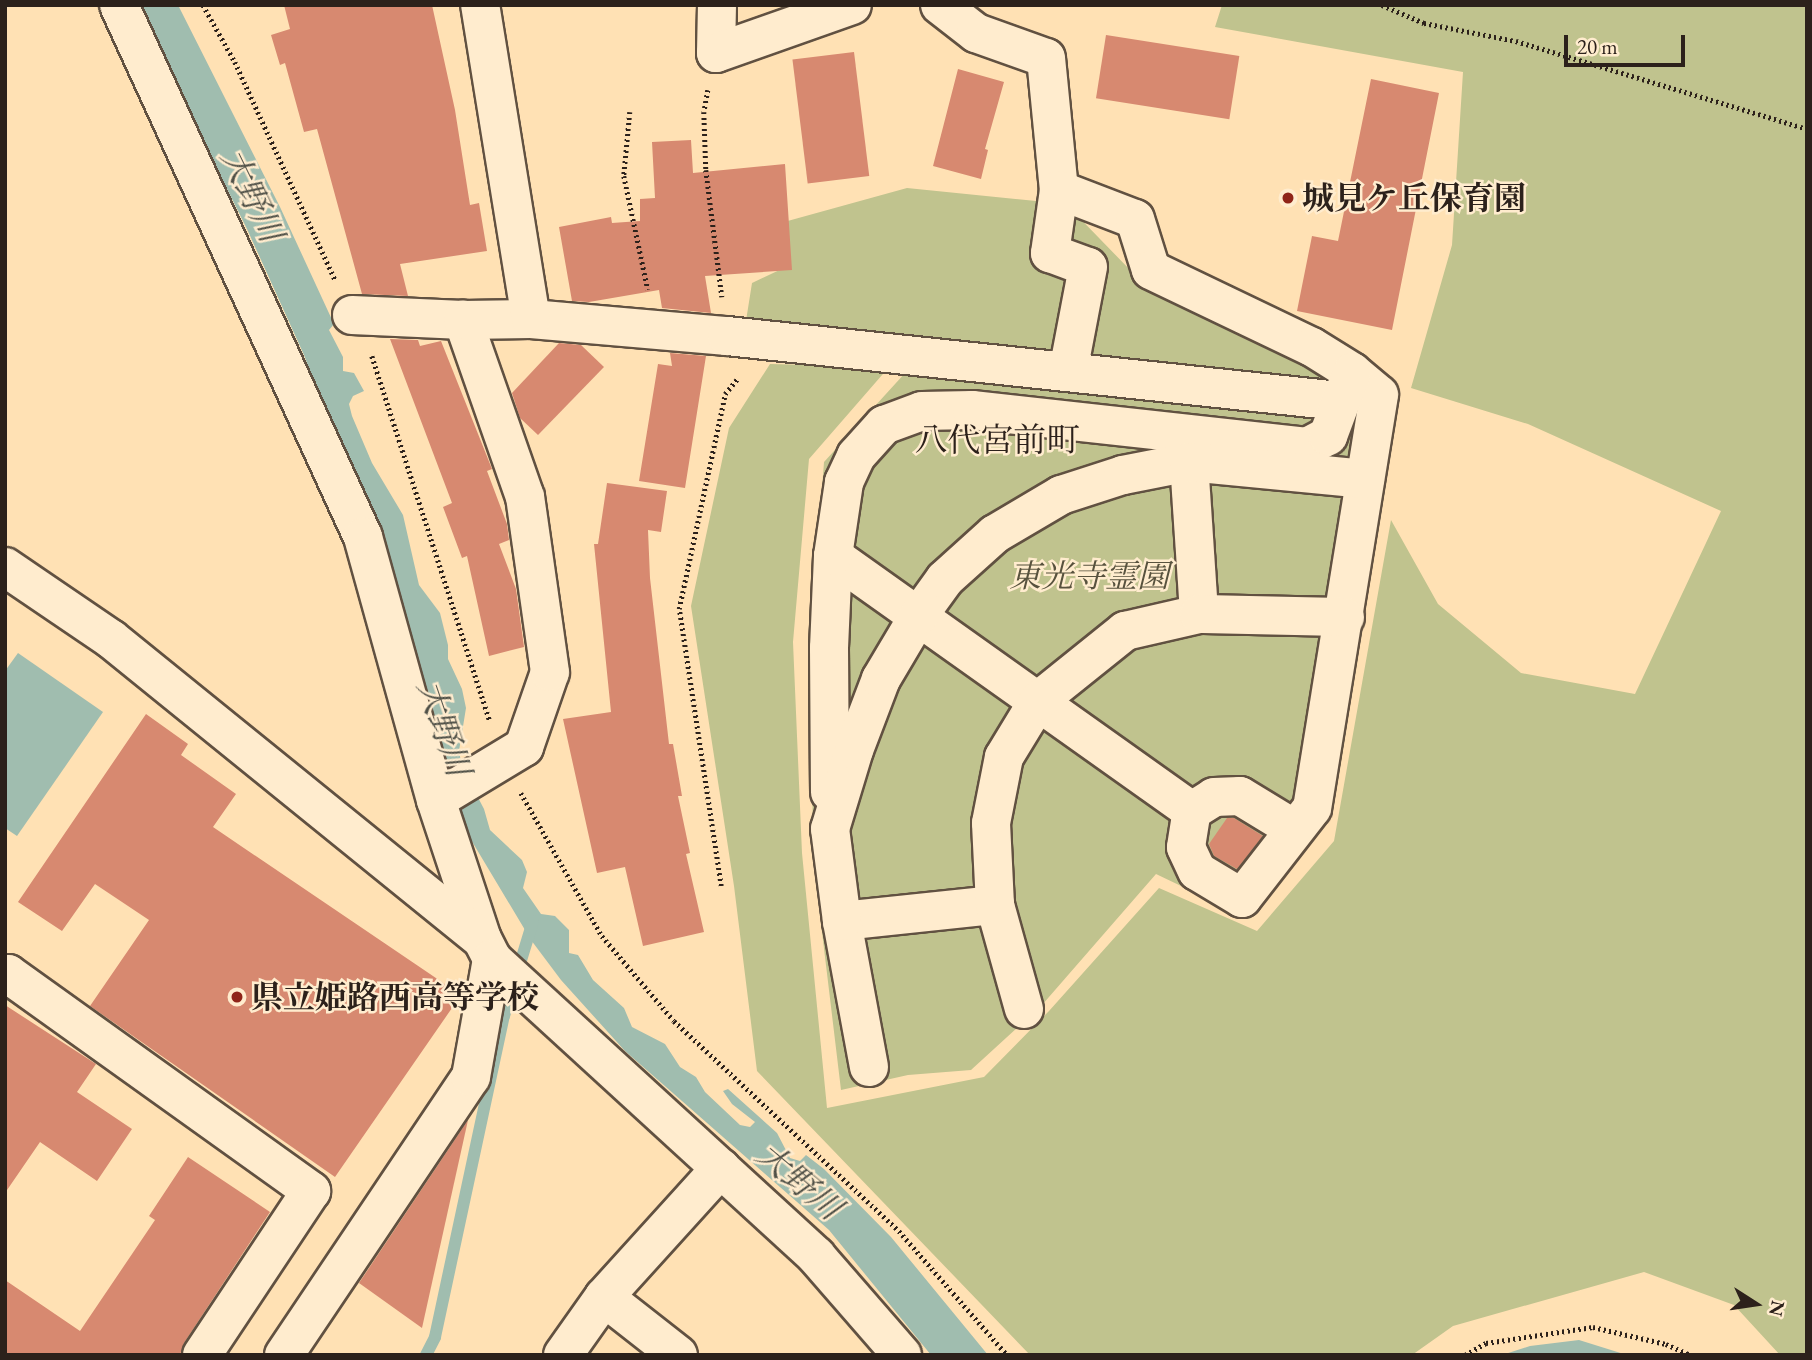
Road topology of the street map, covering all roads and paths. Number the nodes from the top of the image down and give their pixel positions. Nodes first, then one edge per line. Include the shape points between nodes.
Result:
1 (119, 5) edge
2 (203, 5) edge
3 (480, 5) edge
4 (717, 5) edge
5 (852, 5) edge
6 (940, 5) edge
7 (1382, 5) edge
8 (716, 53) junction
9 (630, 112) dead end
10 (1807, 129) edge
11 (1059, 190) junction
12 (352, 315) junction
13 (531, 318) junction
14 (463, 320) junction
15 (656, 329) junction
16 (727, 336) junction
17 (768, 341) junction
18 (1068, 372) junction
19 (1357, 389) junction
20 (1189, 462) junction
21 (1365, 480) junction
22 (833, 556) junction
23 (5, 567) edge
24 (1199, 614) junction
25 (919, 615) junction
26 (1345, 617) junction
27 (1038, 701) junction
28 (502, 760) junction
29 (436, 800) junction
30 (1192, 811) junction
31 (830, 829) junction
32 (1294, 829) junction
33 (721, 886) dead end
34 (995, 905) junction
35 (842, 921) junction
36 (487, 949) junction
37 (5, 978) edge
38 (1024, 1009) dead end
39 (869, 1067) dead end
40 (721, 1168) junction
41 (604, 1297) junction
42 (202, 1355) edge
43 (284, 1355) edge
44 (563, 1355) edge
45 (678, 1355) edge
46 (902, 1355) edge
47 (1007, 1355) edge
48 (1465, 1355) edge
49 (1691, 1355) edge

1 - 29 street via 363,537
2 - 12 path via 235,62
3 - 13 street
4 - 8 street
5 - 8 street
6 - 11 street via 976,33 1046,58
7 - 10 path via 1424,23 1516,41
8 - 16 path via 704,112
9 - 15 path via 624,176
11 - 18 street via 1049,253 1088,267
11 - 19 street via 1135,219 1151,270 1312,347
12 - 14 street
12 - 28 path via 377,367
13 - 14 street
13 - 15 street
14 - 28 street via 525,496 550,672 524,747
15 - 16 street
16 - 17 street
17 - 18 street
17 - 33 path via 725,394 679,609
18 - 19 street
19 - 21 street
19 - 22 street via 1328,436 1307,447 972,410 922,411 884,425 856,456 844,481
20 - 21 street
20 - 24 street
20 - 25 street via 1123,475 1061,495 995,534 945,579
21 - 26 street
22 - 25 street
22 - 31 street
23 - 36 street via 111,639
24 - 26 street
24 - 27 street via 1125,631
25 - 27 street
25 - 31 street via 881,679
26 - 32 street via 1312,808
27 - 30 street
27 - 34 street via 1004,757 991,823
28 - 29 street
28 - 47 path via 602,936 674,1021 899,1231
29 - 36 street
30 - 32 street via 1214,797 1240,796
30 - 32 street via 1186,847 1198,871 1242,898
31 - 35 street
34 - 35 street
34 - 38 street
35 - 39 street
36 - 40 street
36 - 43 street via 471,1077
37 - 42 street via 8,974 311,1191
40 - 41 street
40 - 46 street via 816,1255
41 - 44 street
41 - 45 street
48 - 49 path via 1486,1343 1593,1327 1666,1344

